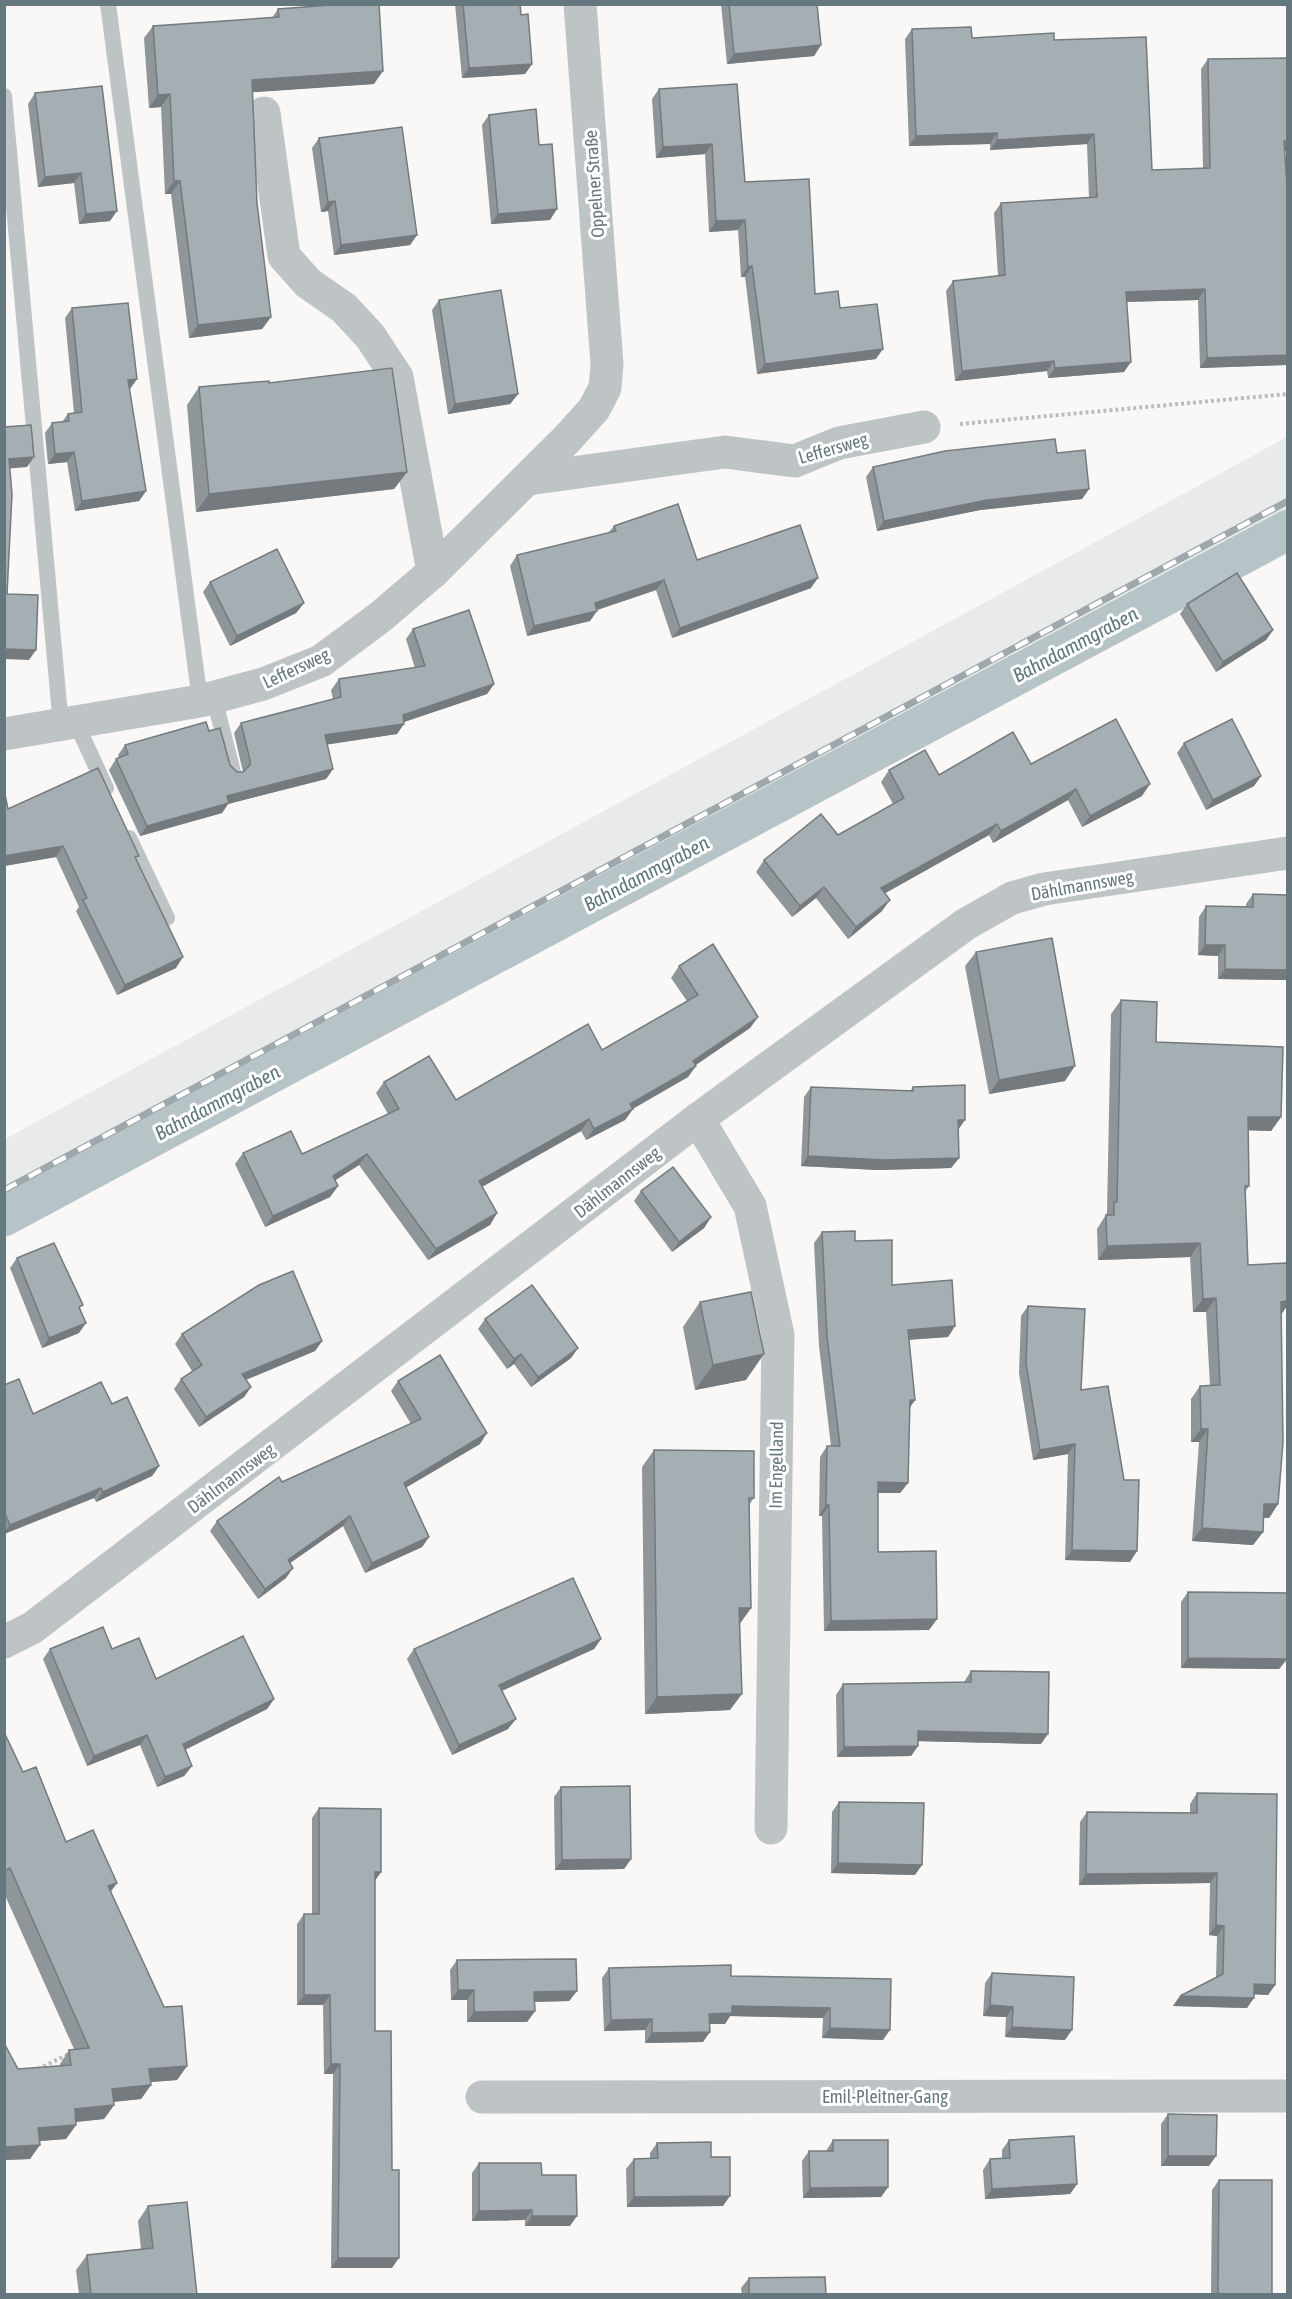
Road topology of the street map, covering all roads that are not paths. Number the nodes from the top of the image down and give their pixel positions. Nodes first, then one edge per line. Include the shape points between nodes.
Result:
1 (108, 4) edge
2 (580, 4) edge
3 (4, 96) edge
4 (264, 113) dead end
5 (607, 364) joint
6 (924, 427) road end
7 (528, 479) junction
8 (433, 572) junction
9 (207, 699) junction
10 (68, 725) junction
11 (4, 734) edge
12 (233, 772) edge
13 (111, 799) edge
14 (121, 821) edge
15 (1287, 853) edge
16 (167, 918) edge
17 (698, 1119) junction
18 (4, 1642) edge
19 (771, 1828) dead end
20 (1287, 2096) edge
21 (482, 2097) dead end

1 - 9 lane
2 - 5 street, Oppelner Straße
3 - 10 lane
4 - 8 street via 284,256 308,283 344,308 397,377
5 - 7 street, Leffersweg via 605,388 594,409
6 - 7 street, Leffersweg via 839,443 795,461 725,452
7 - 8 street, Leffersweg
8 - 9 street, Leffersweg via 321,661 263,684
9 - 10 street, Leffersweg
9 - 12 lane
10 - 11 street, Leffersweg
10 - 13 lane
14 - 16 lane
15 - 17 street, Dählmannsweg via 1044,889 1012,898 966,924
17 - 18 street, Dählmannsweg via 41,1622
17 - 19 street, Im Engelland via 750,1206 778,1335
20 - 21 street, Emil-Pleitner-Gang

